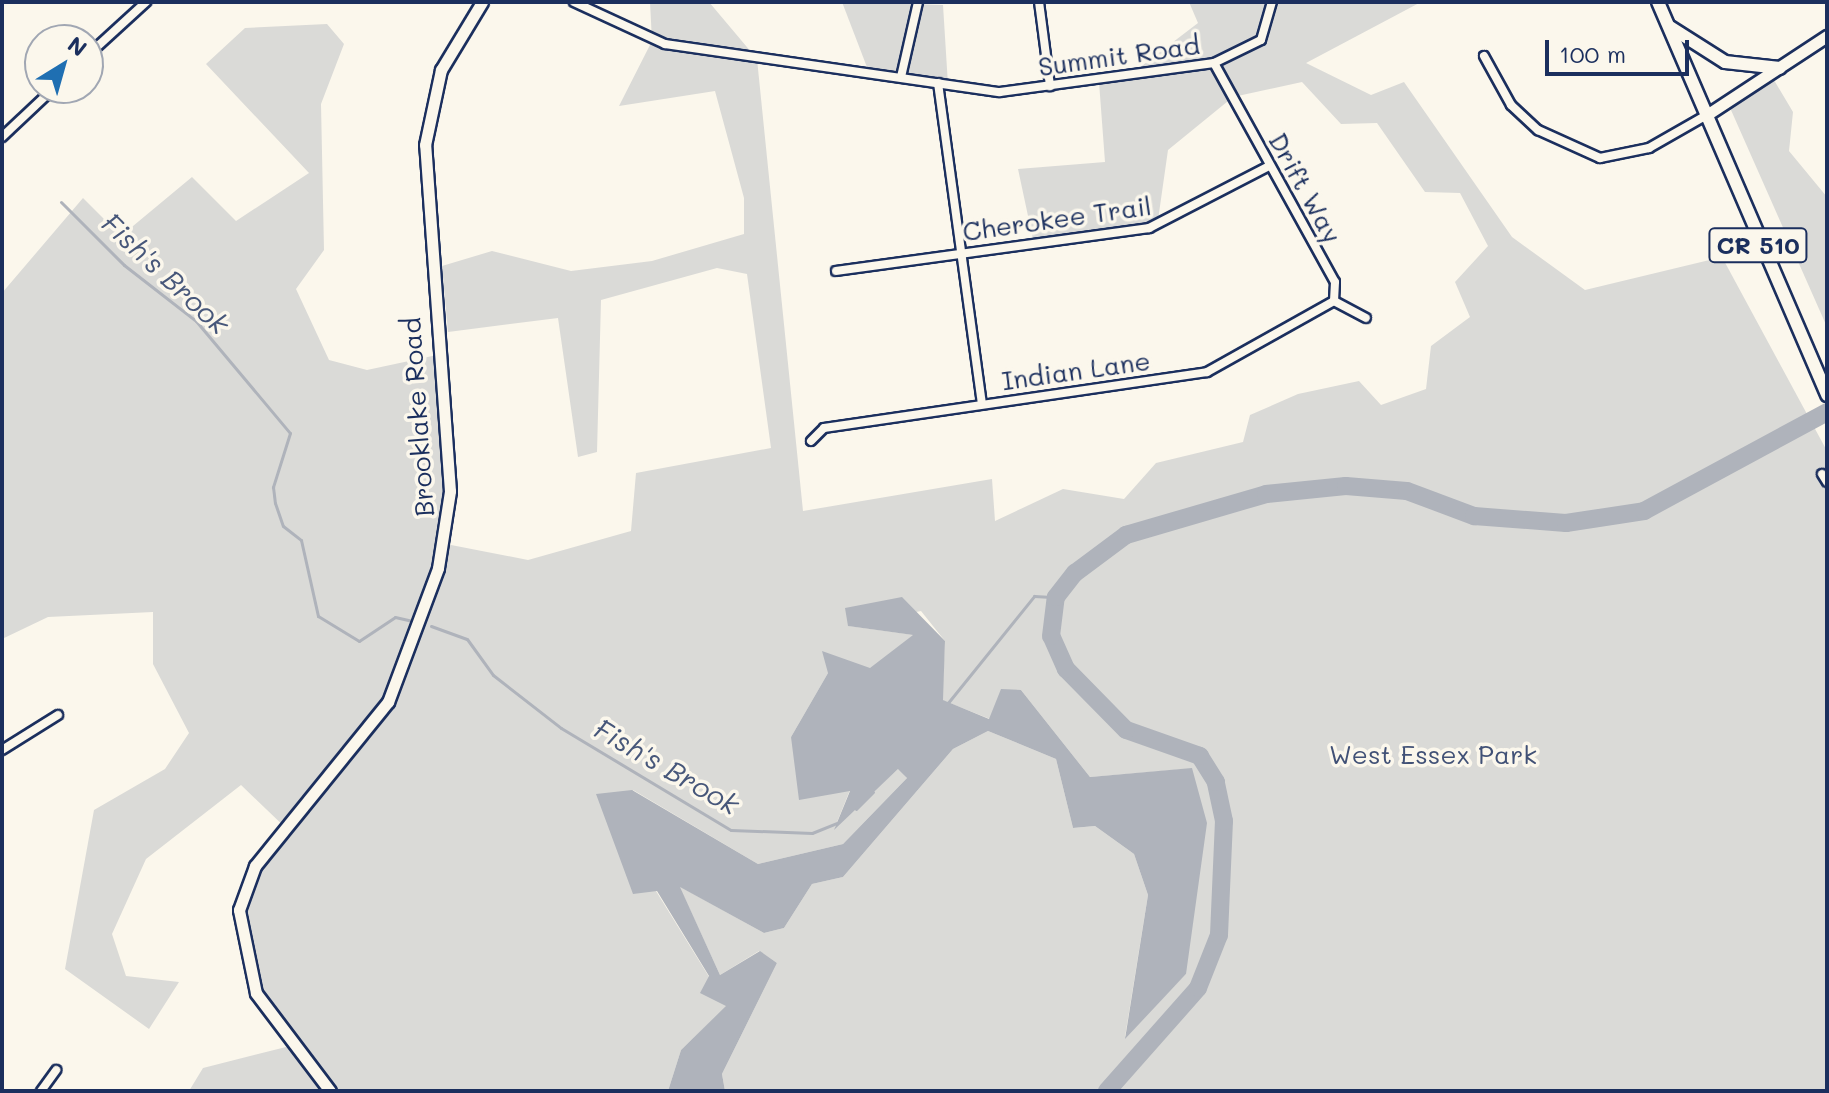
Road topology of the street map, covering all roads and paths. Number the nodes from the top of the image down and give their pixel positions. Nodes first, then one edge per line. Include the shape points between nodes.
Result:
1 (146, 2) edge
2 (482, 2) edge
3 (574, 2) edge
4 (918, 2) edge
5 (1039, 2) edge
6 (1272, 2) edge
7 (1658, 2) edge
8 (1668, 26) junction
9 (1827, 36) edge
10 (104, 40) edge
11 (1484, 56) dead end
12 (1214, 63) junction
13 (1780, 68) junction
14 (901, 77) junction
15 (938, 83) junction
16 (1050, 86) junction
17 (37, 104) edge
18 (1705, 116) junction
19 (2, 137) edge
20 (1269, 166) junction
21 (961, 253) junction
22 (836, 271) dead end
23 (1334, 301) junction
24 (1366, 318) dead end
25 (1827, 395) edge
26 (982, 404) junction
27 (811, 441) dead end
28 (58, 715) dead end
29 (3, 748) edge
30 (56, 1070) dead end
31 (44, 1090) edge
32 (330, 1091) edge

1 - 10 street
2 - 32 street, Brooklake Road via 441,70 425,145 450,491 441,557 388,702 255,866 239,910 256,993
3 - 14 street via 665,44
4 - 14 street
5 - 16 street
6 - 12 street, Summit Road via 1261,40
7 - 8 main road, CR 510
8 - 13 main road via 1717,59
8 - 18 main road, CR 510
9 - 13 street
11 - 18 street via 1511,105 1538,130 1600,158 1649,148
12 - 16 street, Summit Road
12 - 20 street, Drift Way
13 - 18 street
14 - 15 street, Summit Road
15 - 16 street, Summit Road via 1000,92
15 - 21 street
17 - 19 street
18 - 25 main road, CR 510
20 - 21 street, Cherokee Trail via 1162,225
20 - 23 street, Drift Way via 1335,282
21 - 22 street, Cherokee Trail
21 - 26 street
23 - 24 street
23 - 26 street, Indian Lane via 1207,372
26 - 27 street, Indian Lane via 824,428
28 - 29 street
30 - 31 street

